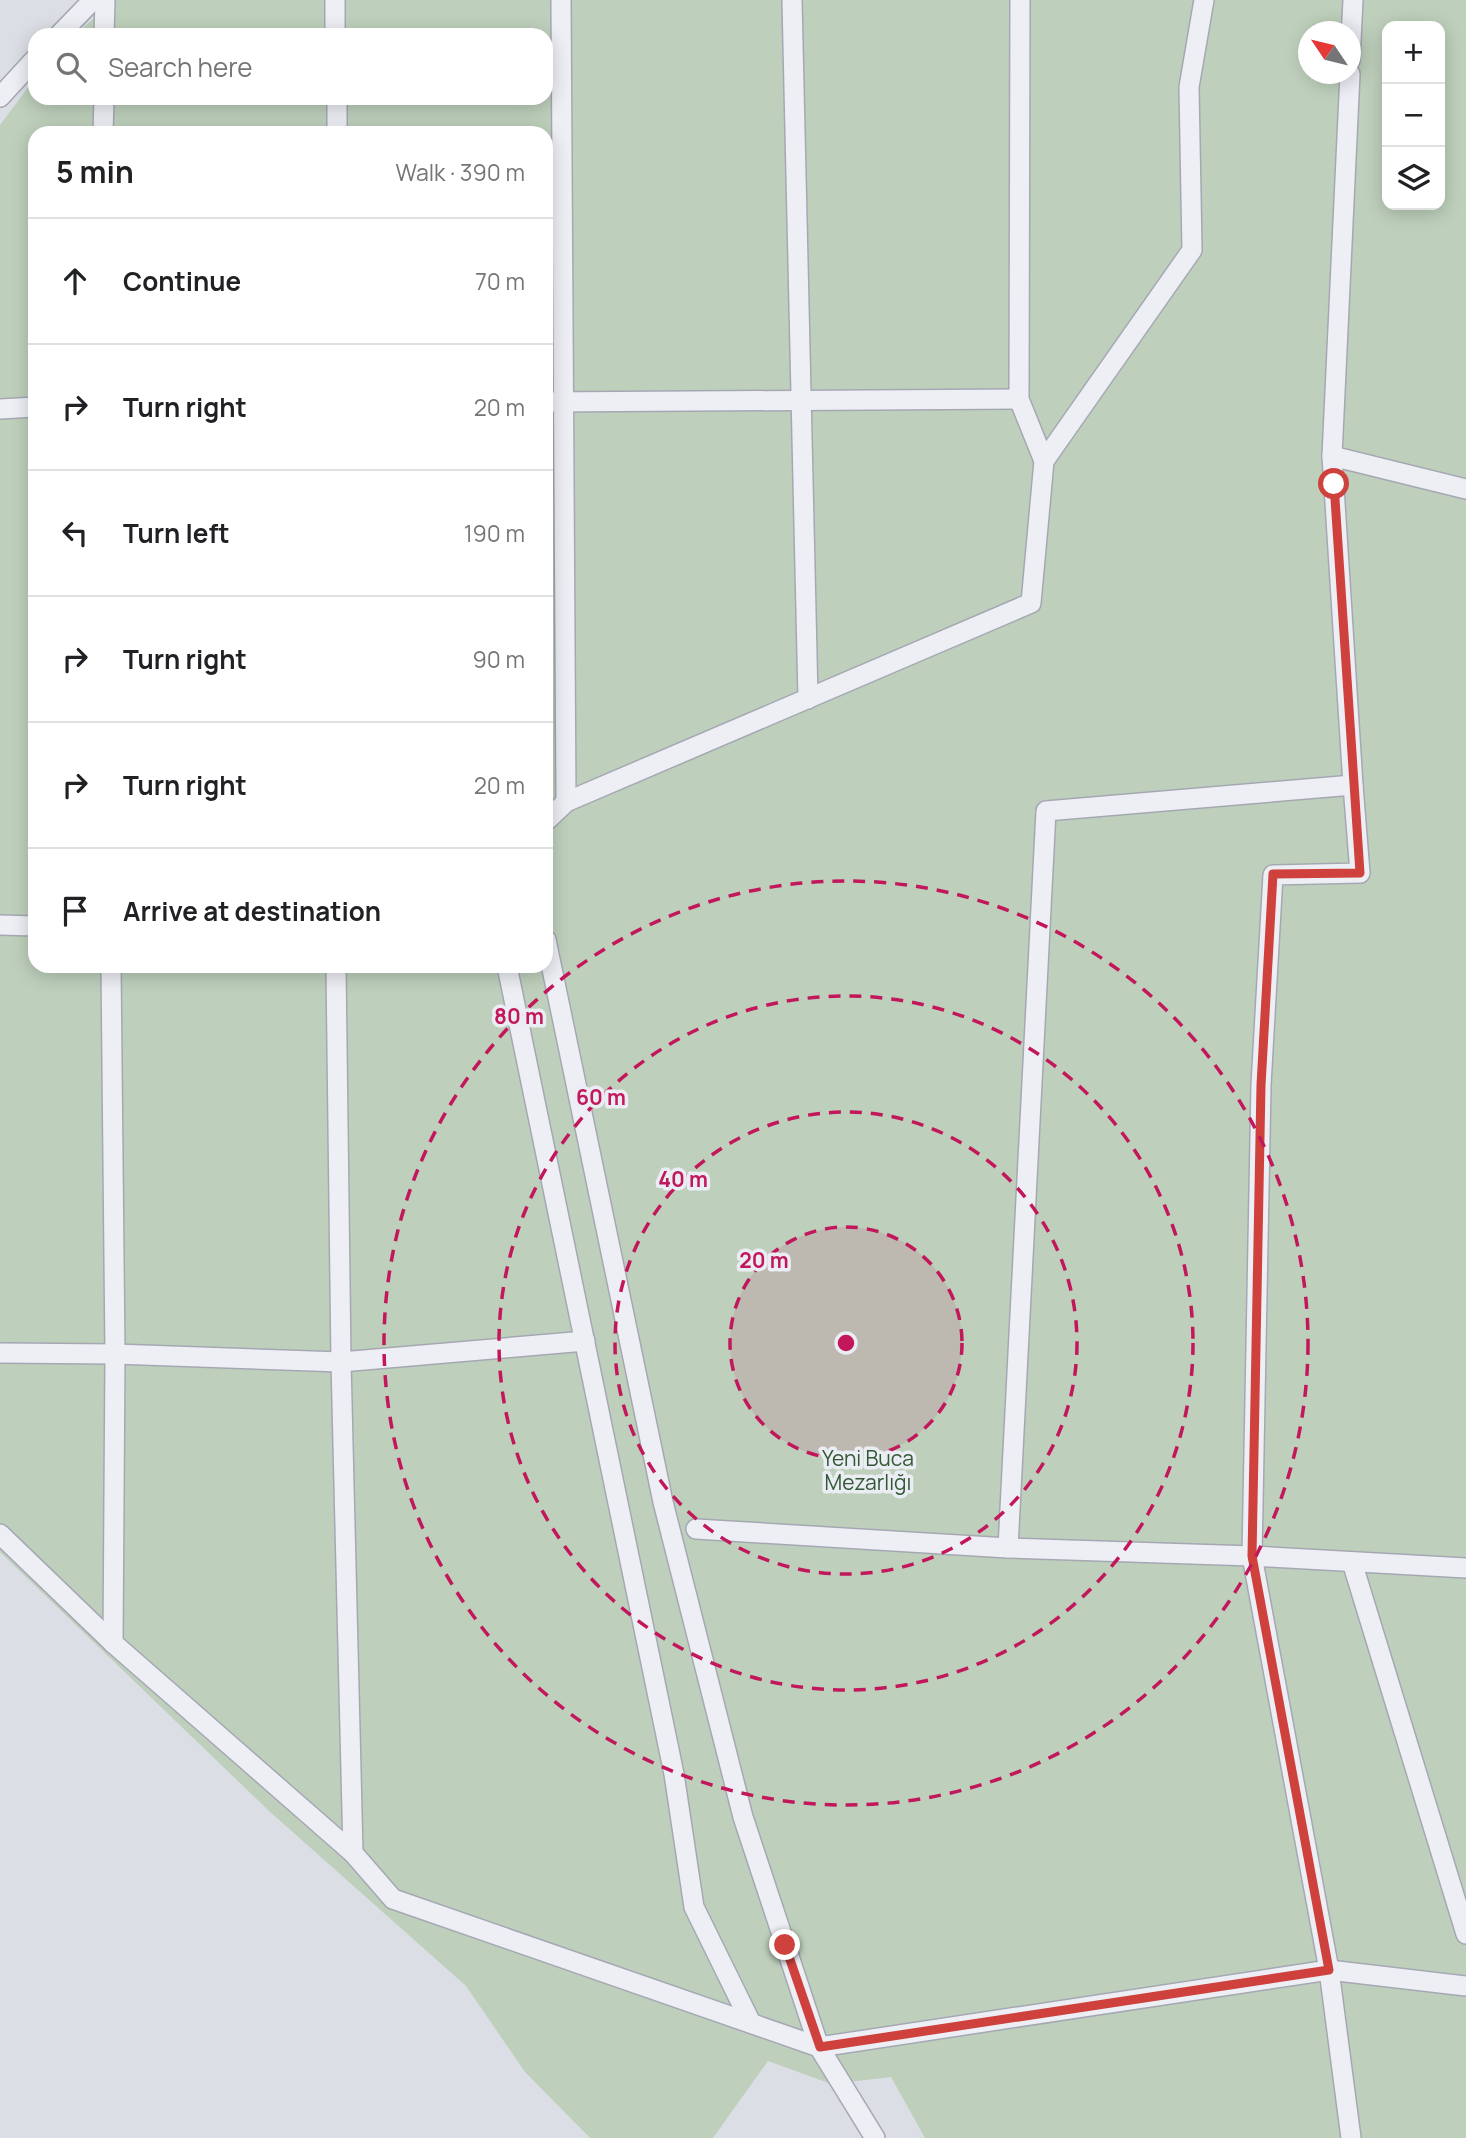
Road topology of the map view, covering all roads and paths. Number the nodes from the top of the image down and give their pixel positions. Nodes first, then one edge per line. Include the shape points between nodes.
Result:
1 (93, 0) edge
2 (105, 0) edge
3 (335, 0) edge
4 (561, 0) edge
5 (792, 0) edge
6 (1020, 0) edge
7 (1204, 0) edge
8 (1353, 0) edge
9 (1352, 21) edge
10 (66, 28) edge
11 (104, 28) edge
12 (335, 28) edge
13 (28, 67) edge
14 (1350, 84) edge
15 (0, 97) edge
16 (104, 105) edge
17 (337, 105) edge
18 (103, 126) edge
19 (337, 126) edge
20 (1019, 399) junction
21 (801, 400) junction
22 (555, 402) edge
23 (28, 407) edge
24 (0, 409) edge
25 (1332, 456) junction
26 (1044, 461) junction
27 (1466, 489) edge
28 (808, 699) junction
29 (1353, 785) junction
30 (566, 802) junction
31 (553, 814) edge
32 (0, 925) edge
33 (28, 926) edge
34 (111, 973) edge
35 (336, 973) edge
36 (508, 973) edge
37 (553, 973) edge
38 (585, 1340) junction
39 (0, 1353) edge
40 (115, 1354) junction
41 (341, 1362) junction
42 (696, 1529) dead end
43 (0, 1534) edge
44 (1008, 1548) junction
45 (1252, 1556) junction
46 (1352, 1562) junction
47 (1466, 1568) edge
48 (113, 1643) junction
49 (353, 1853) junction
50 (1466, 1934) edge
51 (1329, 1970) junction
52 (1466, 1986) edge
53 (751, 2023) junction
54 (820, 2047) junction
55 (875, 2138) edge
56 (1351, 2138) edge

1 - 10 lane
2 - 11 lane
3 - 12 lane
4 - 22 lane
5 - 21 lane
6 - 20 lane
7 - 26 lane via 1189,87 1192,250
8 - 9 lane
13 - 15 lane
14 - 25 lane
16 - 18 lane
17 - 19 lane
20 - 21 lane
20 - 26 lane
21 - 22 lane
21 - 28 lane
22 - 30 lane
23 - 24 lane
25 - 27 lane
25 - 29 lane
26 - 28 lane via 1031,603
28 - 30 lane
29 - 44 lane via 1046,811
29 - 45 lane via 1360,873 1273,874 1261,1085
30 - 31 lane
32 - 33 lane
34 - 40 lane
35 - 41 lane
36 - 38 lane
37 - 54 lane via 663,1502 743,1817
38 - 41 lane
38 - 53 lane via 674,1774 694,1907
39 - 40 lane
40 - 41 lane
40 - 48 lane
41 - 49 lane
42 - 44 lane
43 - 48 lane
44 - 45 lane
45 - 46 lane
45 - 51 lane
46 - 47 lane
46 - 50 lane
48 - 49 lane
49 - 53 lane via 393,1899
51 - 52 lane
51 - 54 lane
51 - 56 lane
53 - 54 lane
54 - 55 lane

